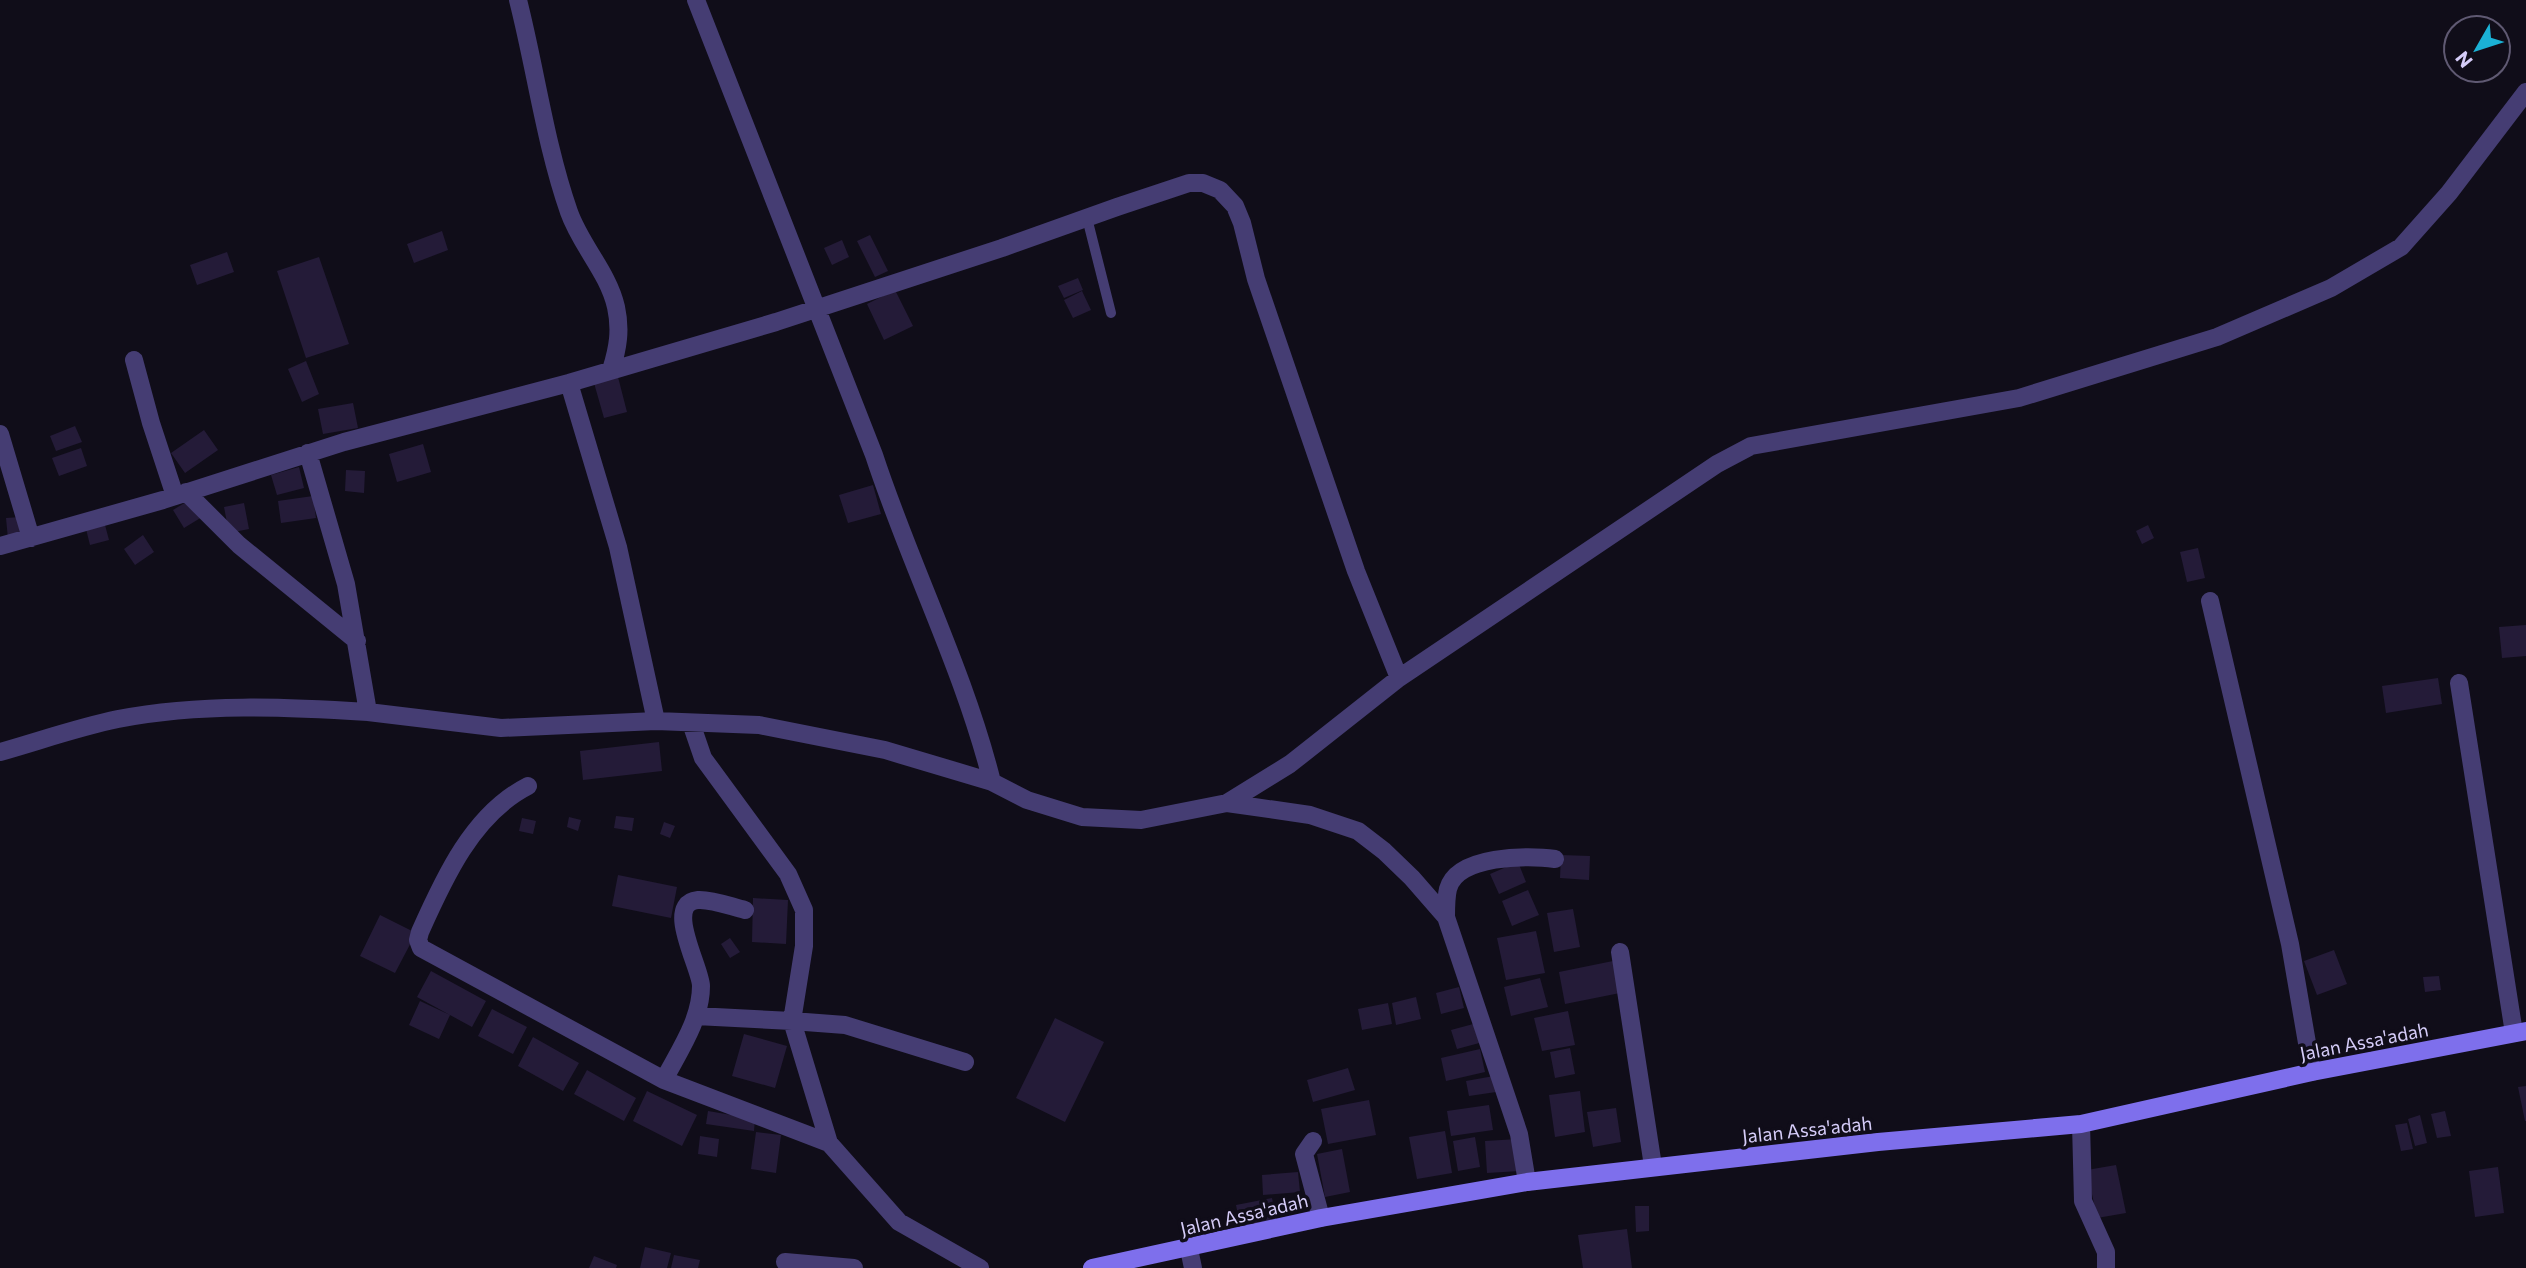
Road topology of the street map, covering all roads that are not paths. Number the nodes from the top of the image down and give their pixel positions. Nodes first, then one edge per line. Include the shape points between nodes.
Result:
1 (518, 0) edge
2 (696, 0) edge
3 (2526, 92) edge
4 (1087, 218) junction
5 (815, 308) junction
6 (1111, 313) dead end
7 (134, 360) dead end
8 (611, 370) junction
9 (569, 383) junction
10 (0, 434) edge
11 (308, 453) junction
12 (180, 494) junction
13 (31, 538) junction
14 (0, 546) edge
15 (2210, 601) dead end
16 (357, 641) junction
17 (1399, 678) junction
18 (2459, 683) dead end
19 (368, 712) junction
20 (656, 721) junction
21 (691, 723) junction
22 (0, 752) edge
23 (992, 782) junction
24 (528, 786) dead end
25 (1227, 803) junction
26 (1555, 859) dead end
27 (746, 911) dead end
28 (1446, 917) junction
29 (1620, 951) dead end
30 (696, 1016) junction
31 (792, 1021) junction
32 (2520, 1032) edge
33 (965, 1062) dead end
34 (2312, 1073) junction
35 (664, 1080) junction
36 (2081, 1124) junction
37 (1312, 1141) dead end
38 (829, 1143) junction
39 (1653, 1166) junction
40 (1527, 1182) junction
41 (1321, 1218) junction
42 (1189, 1249) junction
43 (785, 1262) dead end
44 (855, 1268) edge
45 (980, 1268) edge
46 (1092, 1268) edge
47 (1193, 1268) edge
48 (2106, 1268) edge

1 - 8 street via 548,144 570,215 610,286 616,308 620,337
2 - 5 street
3 - 17 street via 2401,247 2331,288 2217,337 2019,398 1751,446 1717,464
4 - 5 street
4 - 6 lane
4 - 17 street via 1189,183 1220,190 1235,206 1356,571
5 - 8 street
5 - 23 street via 976,726
7 - 12 street via 151,423
8 - 9 street
9 - 11 street
9 - 20 street via 618,547
10 - 13 street
11 - 12 street
11 - 16 street
12 - 13 street
12 - 16 street
13 - 14 street
15 - 34 street via 2290,944
16 - 19 street
17 - 25 street via 1290,764
18 - 32 street
19 - 20 street via 501,728
19 - 22 street via 225,707 165,712 117,719
20 - 21 street
21 - 23 street via 759,725 885,750
21 - 31 street via 703,758 788,874 804,910 804,946
23 - 25 street via 1027,800 1082,817 1141,820
24 - 35 street via 500,804 463,849 420,932 421,948
25 - 28 street via 1310,816 1358,831 1412,877
26 - 28 street via 1525,855 1462,871 1448,887
27 - 30 street via 700,900 685,908 683,924 701,983
28 - 40 street via 1519,1134
29 - 39 street
30 - 31 street
30 - 35 street
31 - 33 street via 845,1025
31 - 38 street
32 - 34 street, Jalan Assa'adah
34 - 36 street, Jalan Assa'adah
35 - 38 street
36 - 39 street, Jalan Assa'adah
36 - 48 street via 2082,1201 2106,1252
37 - 41 street via 1304,1154
38 - 45 street via 899,1222
39 - 40 street, Jalan Assa'adah
40 - 41 street, Jalan Assa'adah
41 - 42 street, Jalan Assa'adah
42 - 46 street, Jalan Assa'adah
42 - 47 street
43 - 44 street

